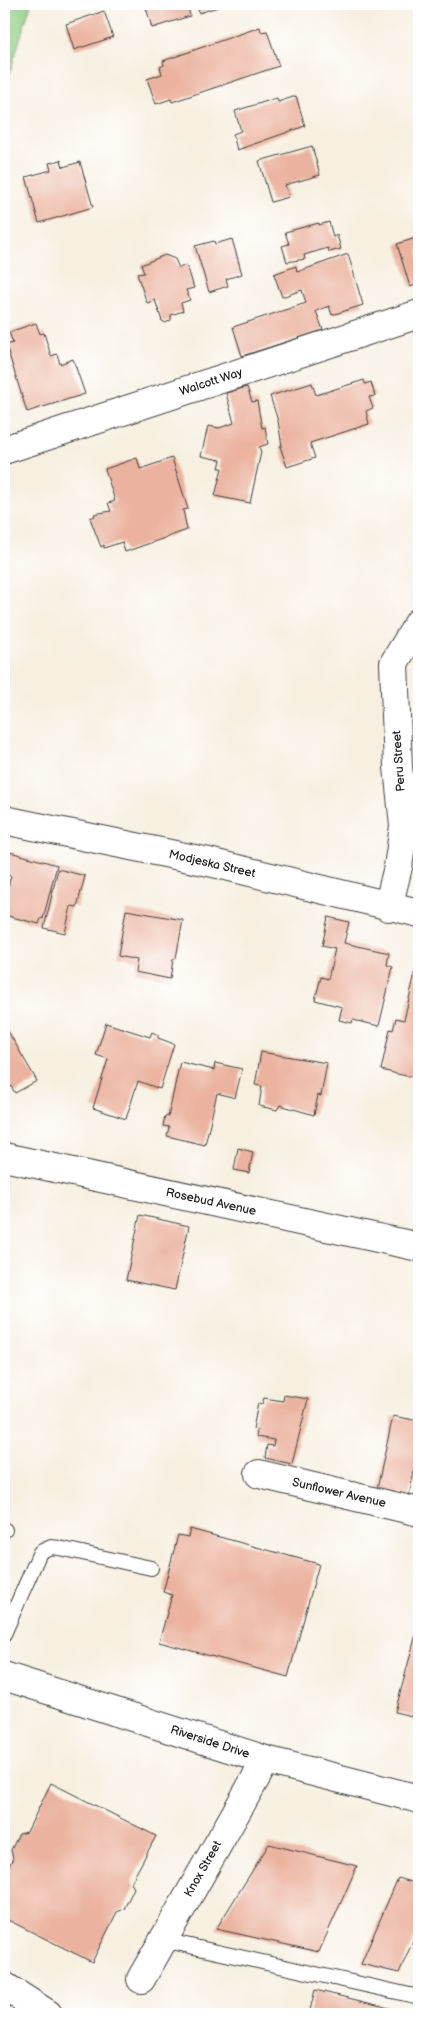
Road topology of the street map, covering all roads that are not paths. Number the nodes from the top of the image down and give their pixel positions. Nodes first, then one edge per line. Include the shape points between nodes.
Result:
1 (419, 314) edge
2 (4, 450) edge
3 (419, 622) edge
4 (4, 820) edge
5 (388, 907) junction
6 (419, 913) edge
7 (4, 1157) edge
8 (416, 1242) edge
9 (259, 1474) dead end
10 (419, 1512) edge
11 (151, 1568) dead end
12 (4, 1634) edge
13 (4, 1676) edge
14 (266, 1760) junction
15 (419, 1799) edge
16 (163, 1940) junction
17 (141, 1979) dead end
18 (4, 1986) edge
19 (419, 1997) edge
20 (48, 2014) edge

1 - 2 main road, Walcott Way
3 - 5 main road, Peru Street via 394,663 404,826
4 - 5 main road, Modjeska Street via 209,862
5 - 6 main road, Modjeska Street
7 - 8 main road, Rosebud Avenue
9 - 10 main road, Sunflower Avenue
11 - 12 lane via 59,1548 45,1548 40,1552
13 - 14 main road, Riverside Drive
14 - 15 main road, Riverside Drive
14 - 16 main road, Knox Street
16 - 17 main road, Knox Street
16 - 19 lane
18 - 20 main road

